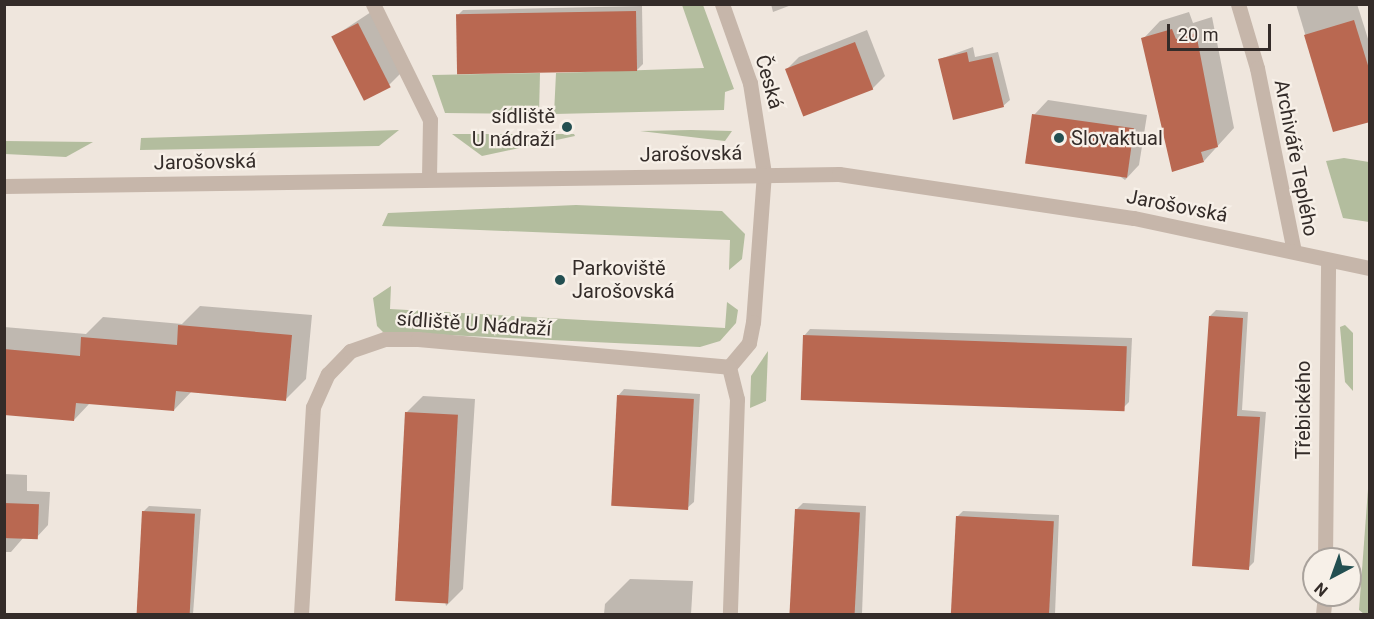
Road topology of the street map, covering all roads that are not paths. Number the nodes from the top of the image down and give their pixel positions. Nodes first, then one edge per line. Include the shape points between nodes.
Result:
1 (373, 4) edge
2 (722, 4) edge
3 (1238, 4) edge
4 (765, 173) junction
5 (429, 179) junction
6 (4, 186) edge
7 (1294, 251) junction
8 (1328, 261) junction
9 (1370, 268) edge
10 (729, 367) junction
11 (1325, 547) edge
12 (301, 615) edge
13 (730, 615) edge

1 - 5 street via 430,120
2 - 4 street, Česká via 750,83
3 - 7 street, Archiváře Teplého via 1257,68
4 - 5 street, Jarošovská
4 - 7 street, Jarošovská via 839,174 997,194
4 - 10 street via 753,322 749,343
5 - 6 street, Jarošovská
7 - 8 street, Jarošovská
8 - 9 street, Jarošovská
8 - 11 street, Třebického
10 - 12 street, sídliště U Nádraží via 418,339 385,339 350,351 328,374 313,407
10 - 13 street via 737,399

